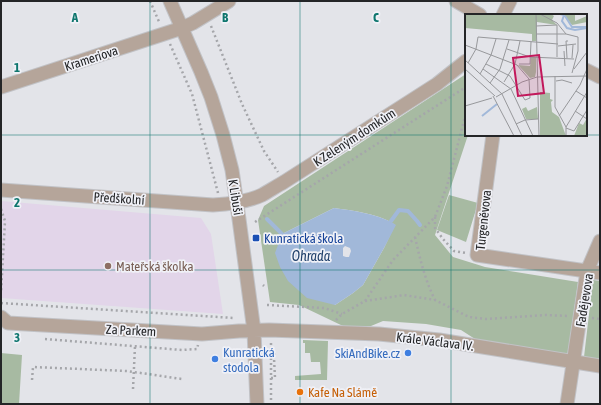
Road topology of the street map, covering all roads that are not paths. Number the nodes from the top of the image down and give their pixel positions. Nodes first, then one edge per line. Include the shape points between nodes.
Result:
1 (170, 1) edge
2 (229, 1) edge
3 (456, 1) edge
4 (510, 1) edge
5 (478, 14) edge
6 (504, 14) edge
7 (182, 28) junction
8 (465, 62) edge
9 (587, 70) edge
10 (600, 77) edge
11 (1, 87) edge
12 (493, 136) edge
13 (1, 190) edge
14 (237, 203) junction
15 (600, 241) edge
16 (594, 272) edge
17 (3, 323) edge
18 (254, 331) junction
19 (574, 362) junction
20 (600, 366) edge
21 (257, 404) edge
22 (567, 404) edge

1 - 7 street, K Libuši
2 - 7 street, Krameriova
3 - 5 street
4 - 6 street
7 - 11 street, Krameriova
7 - 14 street, K Libuši via 206,85 223,135
8 - 14 street, K Zeleným domkům via 437,84 284,182 263,194
9 - 10 street
12 - 16 street, Turgeněvova via 477,255
13 - 14 street, Předškolní via 213,205
14 - 18 street, K Libuši
15 - 16 street, Fadějevova
16 - 19 street, Fadějevova via 581,317
17 - 18 street, Za Parkem via 202,334
18 - 19 street, Krále Václava IV. via 270,334 379,334 439,340
18 - 21 street, K Libuši
19 - 20 street, Krále Václava IV.
19 - 22 street, Fadějevova

